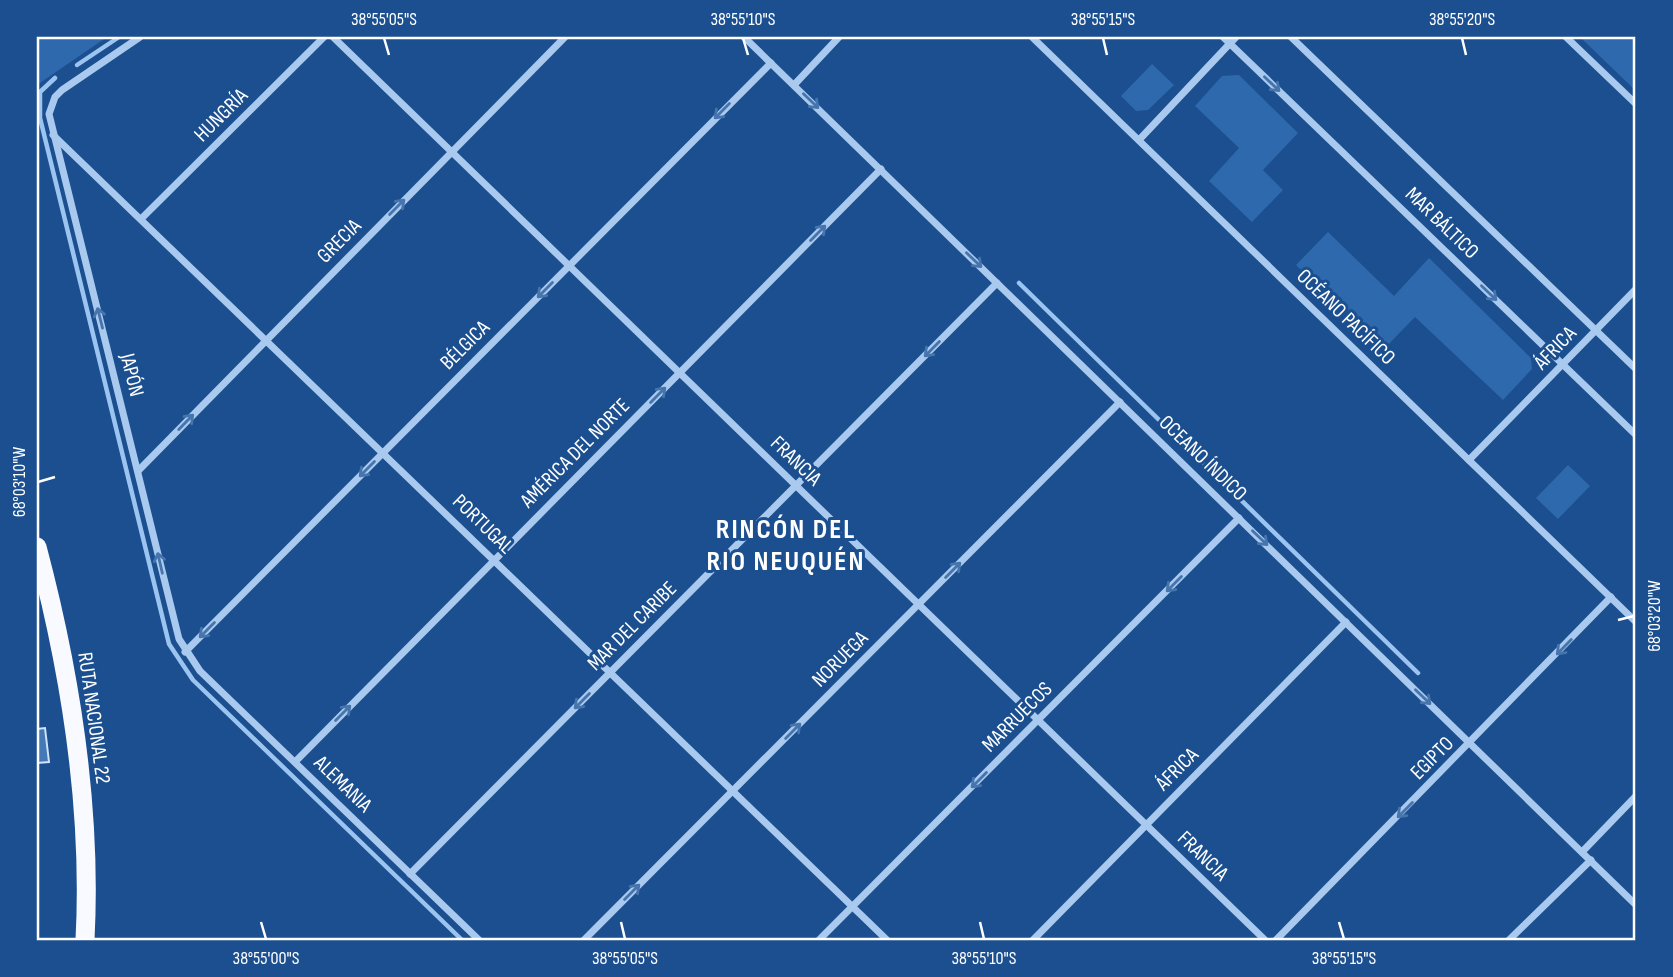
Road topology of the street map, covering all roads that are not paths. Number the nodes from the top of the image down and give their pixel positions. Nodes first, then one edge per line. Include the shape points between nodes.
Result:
1 (140, 37) edge
2 (324, 37) edge
3 (333, 37) edge
4 (565, 37) edge
5 (744, 37) edge
6 (839, 37) edge
7 (1032, 37) edge
8 (1223, 37) edge
9 (1236, 37) edge
10 (1292, 37) edge
11 (1566, 37) edge
12 (1230, 43) junction
13 (771, 63) junction
14 (794, 85) junction
15 (1636, 104) edge
16 (53, 135) junction
17 (1139, 140) junction
18 (451, 152) junction
19 (881, 169) junction
20 (142, 218) junction
21 (569, 266) junction
22 (998, 283) junction
23 (1636, 289) edge
24 (1597, 330) junction
25 (267, 339) junction
26 (1563, 365) junction
27 (1636, 369) edge
28 (679, 373) junction
29 (1120, 402) junction
30 (1636, 435) edge
31 (384, 452) junction
32 (1469, 460) junction
33 (138, 471) junction
34 (796, 486) junction
35 (1239, 518) junction
36 (37, 547) edge
37 (495, 560) junction
38 (1611, 597) junction
39 (918, 605) junction
40 (1346, 622) junction
41 (1636, 622) edge
42 (185, 652) junction
43 (611, 672) junction
44 (1038, 720) junction
45 (1471, 744) junction
46 (295, 762) junction
47 (733, 791) junction
48 (1636, 796) edge
49 (1146, 825) junction
50 (1582, 852) junction
51 (1591, 860) junction
52 (410, 874) junction
53 (1636, 905) edge
54 (852, 907) junction
55 (85, 940) edge
56 (479, 940) edge
57 (584, 940) edge
58 (819, 940) edge
59 (887, 940) edge
60 (1033, 940) edge
61 (1265, 940) edge
62 (1276, 940) edge
63 (1509, 940) edge

1 - 16 street, JAPÓN via 62,90 51,105
2 - 20 street, HUNGRÍA
3 - 18 street, FRANCIA
4 - 18 street, GRECIA
5 - 13 street, OCEANO ÍNDICO
6 - 14 street
7 - 17 street, OCÉANO PACÍFICO
8 - 12 street, MAR BÁLTICO
9 - 12 street
10 - 24 street, MAR BÁLTICO
11 - 15 street
12 - 17 street
12 -> 26 street, MAR BÁLTICO
13 - 14 street, OCEANO ÍNDICO
13 -> 21 street, BÉLGICA
14 -> 19 street, OCEANO ÍNDICO
16 - 20 street, PORTUGAL
33 -> 16 street, JAPÓN
17 - 32 street, OCÉANO PACÍFICO
18 - 21 street, FRANCIA
25 -> 18 street, GRECIA
19 -> 22 street, OCEANO ÍNDICO
28 -> 19 street, AMÉRICA DEL NORTE
20 - 25 street, PORTUGAL
21 - 28 street, FRANCIA
21 -> 31 street, BÉLGICA
22 - 29 street, OCEANO ÍNDICO
22 -> 34 street, MAR DEL CARIBE
23 - 24 street, ÁFRICA
24 - 26 street, ÁFRICA
24 - 27 street, MAR BÁLTICO
25 - 31 street, PORTUGAL
33 -> 25 street, GRECIA
26 - 30 street, MAR BÁLTICO
26 - 32 street, ÁFRICA
28 - 34 street, FRANCIA
37 -> 28 street, AMÉRICA DEL NORTE
29 - 35 street, OCEANO ÍNDICO
39 -> 29 street, NORUEGA
31 - 37 street, PORTUGAL
31 -> 42 street, BÉLGICA
32 - 38 street, OCÉANO PACÍFICO
42 -> 33 street, JAPÓN
34 - 39 street, FRANCIA
34 - 43 street, MAR DEL CARIBE
35 -> 40 street, OCEANO ÍNDICO
35 -> 44 street, MARRUECOS
36 - 55 highway, RUTA NACIONAL 22 via 61,645 77,741 85,849
37 - 43 street, PORTUGAL
46 -> 37 street, AMÉRICA DEL NORTE
38 - 41 street, OCÉANO PACÍFICO
38 -> 45 street, EGIPTO
39 - 44 street, FRANCIA
47 -> 39 street, NORUEGA
40 -> 45 street, OCEANO ÍNDICO
40 - 49 street, ÁFRICA
42 - 46 street, ALEMANIA
43 - 47 street, PORTUGAL
43 -> 52 street, MAR DEL CARIBE
44 - 49 street, FRANCIA
44 -> 54 street, MARRUECOS
45 - 50 street, OCEANO ÍNDICO
45 -> 62 street, EGIPTO
46 - 52 street, ALEMANIA
47 - 54 street, PORTUGAL
57 -> 47 street, NORUEGA
48 - 50 street
49 - 60 street, ÁFRICA
49 - 61 street, FRANCIA
50 - 51 street, OCEANO ÍNDICO
51 - 53 street, OCEANO ÍNDICO
51 - 63 street
52 - 56 street, ALEMANIA
54 - 58 street, MARRUECOS
54 - 59 street, PORTUGAL

